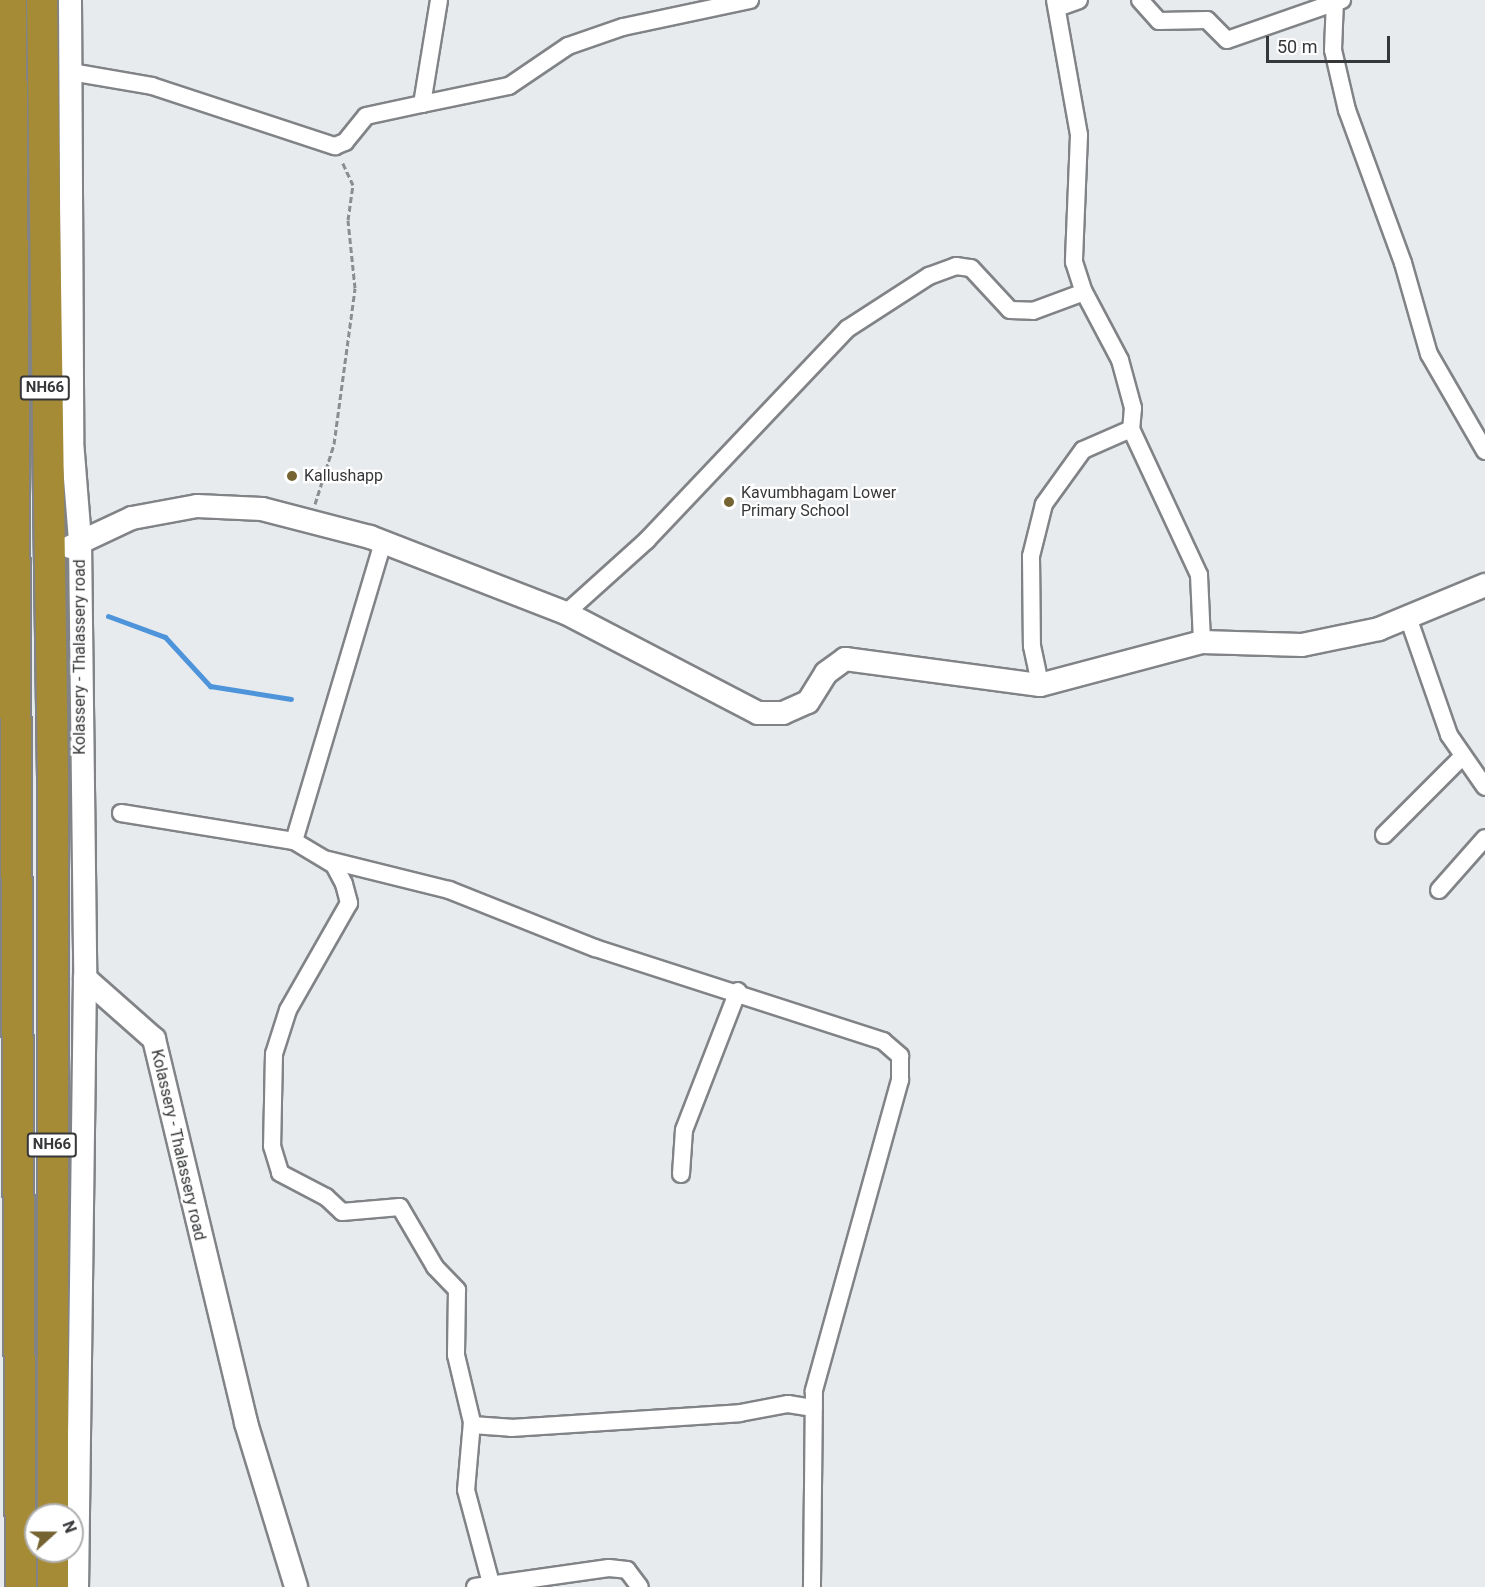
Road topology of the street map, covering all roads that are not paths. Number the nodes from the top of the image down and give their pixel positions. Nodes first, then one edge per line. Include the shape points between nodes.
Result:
1 (12, 0) edge
2 (42, 0) edge
3 (70, 0) edge
4 (439, 0) edge
5 (750, 0) edge
6 (1079, 0) edge
7 (1140, 0) edge
8 (1337, 1) edge
9 (1058, 4) edge
10 (71, 72) junction
11 (422, 104) junction
12 (1084, 292) junction
13 (1131, 429) junction
14 (1485, 451) edge
15 (383, 542) junction
16 (75, 544) junction
17 (1485, 585) edge
18 (566, 612) junction
19 (1409, 620) junction
20 (1202, 642) junction
21 (1040, 685) junction
22 (1461, 758) junction
23 (1485, 787) edge
24 (121, 813) dead end
25 (1384, 835) dead end
26 (1485, 838) edge
27 (294, 841) junction
28 (328, 860) junction
29 (1438, 890) dead end
30 (85, 978) junction
31 (738, 991) junction
32 (681, 1174) dead end
33 (813, 1408) junction
34 (472, 1425) junction
35 (52, 1503) edge
36 (53, 1563) edge
37 (483, 1585) edge
38 (21, 1587) edge
39 (53, 1587) edge
40 (77, 1587) edge
41 (296, 1587) edge
42 (640, 1587) edge
43 (812, 1587) edge

1 - 38 highway, NH66
2 - 35 highway, NH66 via 53,776
3 - 10 street, Kolassery - Thalassery road
4 - 11 street
5 - 11 street via 623,27 568,46 509,86
6 - 9 street
7 - 8 street via 1159,21 1207,20 1227,40
8 - 14 street via 1333,50 1347,110 1403,263 1429,354
9 - 12 street via 1079,135 1074,262
10 - 11 street via 152,86 335,146 345,142 366,116
10 - 16 street, Kolassery - Thalassery road
12 - 13 street via 1120,360 1133,408
12 - 18 street via 1033,311 1010,310 972,268 956,266 887,300 847,329 632,554
13 - 20 street via 1199,575
13 - 21 street via 1083,450 1044,504 1030,556 1032,646
15 - 16 street via 262,509 196,506 132,518
15 - 18 street
15 - 27 street
16 - 30 street, Kolassery - Thalassery road
17 - 19 street
18 - 21 street via 758,713 783,713 808,702 826,673 845,659
19 - 20 street via 1302,645
19 - 22 street
20 - 21 street
22 - 23 street
22 - 25 street
24 - 27 street
26 - 29 street
27 - 28 street
28 - 31 street via 448,890 595,948
28 - 34 street via 349,903 288,1010 274,1054 272,1146 280,1173 326,1197 342,1212 393,1206 414,1225 435,1267 457,1290 456,1355
30 - 40 street
30 - 41 street, Kolassery - Thalassery road via 146,1029 157,1047 246,1424
31 - 32 street via 684,1130
31 - 33 street via 883,1041 900,1056 900,1080 828,1335
33 - 34 street via 788,1404 740,1413 511,1428
33 - 43 street
34 - 37 street via 466,1490
36 - 39 highway
37 - 42 street via 609,1568 627,1570

